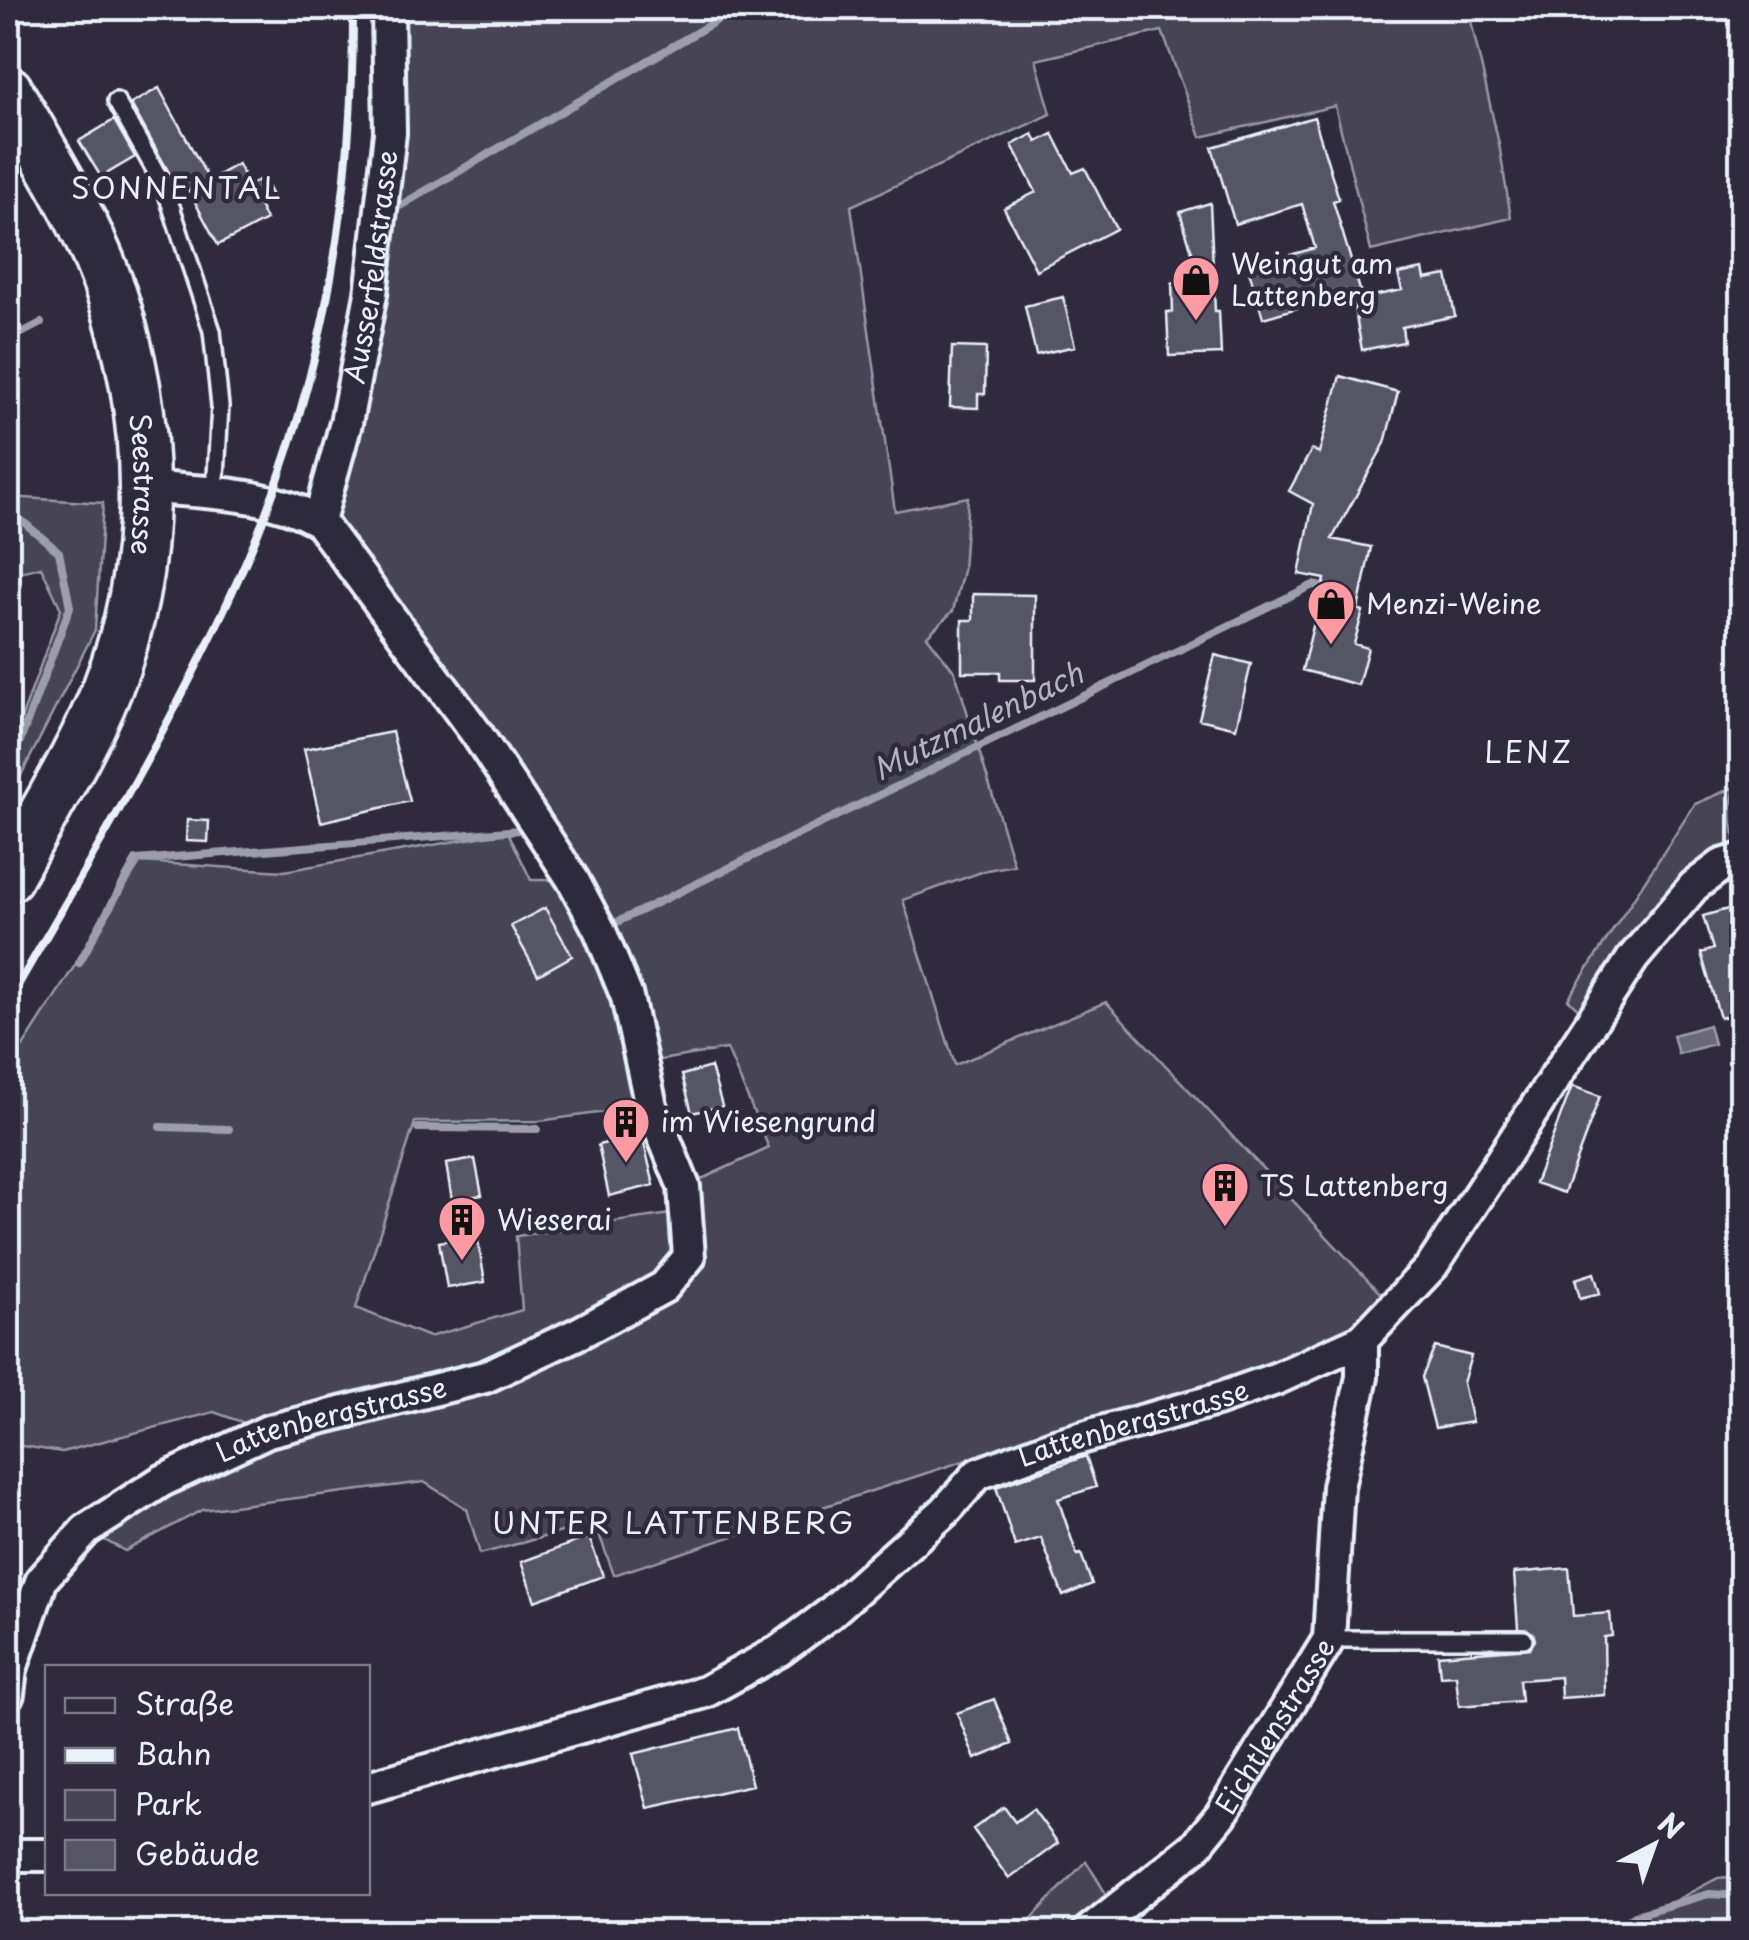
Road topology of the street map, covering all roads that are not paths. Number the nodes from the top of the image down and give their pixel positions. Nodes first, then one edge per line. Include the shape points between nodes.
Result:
1 (388, 8) edge
2 (8, 90) edge
3 (116, 101) dead end
4 (145, 487) junction
5 (215, 493) junction
6 (319, 521) junction
7 (1742, 858) edge
8 (8, 877) edge
9 (1362, 1340) junction
10 (1524, 1639) dead end
11 (1329, 1640) junction
12 (8, 1694) edge
13 (370, 1786) edge
14 (8, 1854) edge
15 (45, 1854) edge
16 (1088, 1932) edge

1 - 6 street, Ausserfeldstrasse via 390,133 371,294
2 - 4 main road, Seestrasse via 109,284 142,422
3 - 5 lane via 165,188 212,332 220,406
4 - 5 street
4 - 8 main road, Seestrasse via 134,606 106,690
5 - 6 street via 292,506
6 - 12 street, Lattenbergstrasse via 476,734 600,931 627,997 651,1106 684,1186 689,1257 664,1287 485,1378 268,1432 162,1481 86,1530 42,1580 10,1669
7 - 9 street, Lattenbergstrasse via 1694,886 1633,958 1432,1266
9 - 11 street, Eichtlenstrasse via 1362,1377 1338,1486
9 - 13 street, Lattenbergstrasse via 1216,1400 978,1474 829,1614 704,1692
10 - 11 lane
11 - 16 street, Eichtlenstrasse via 1221,1816 1195,1847
14 - 15 street

